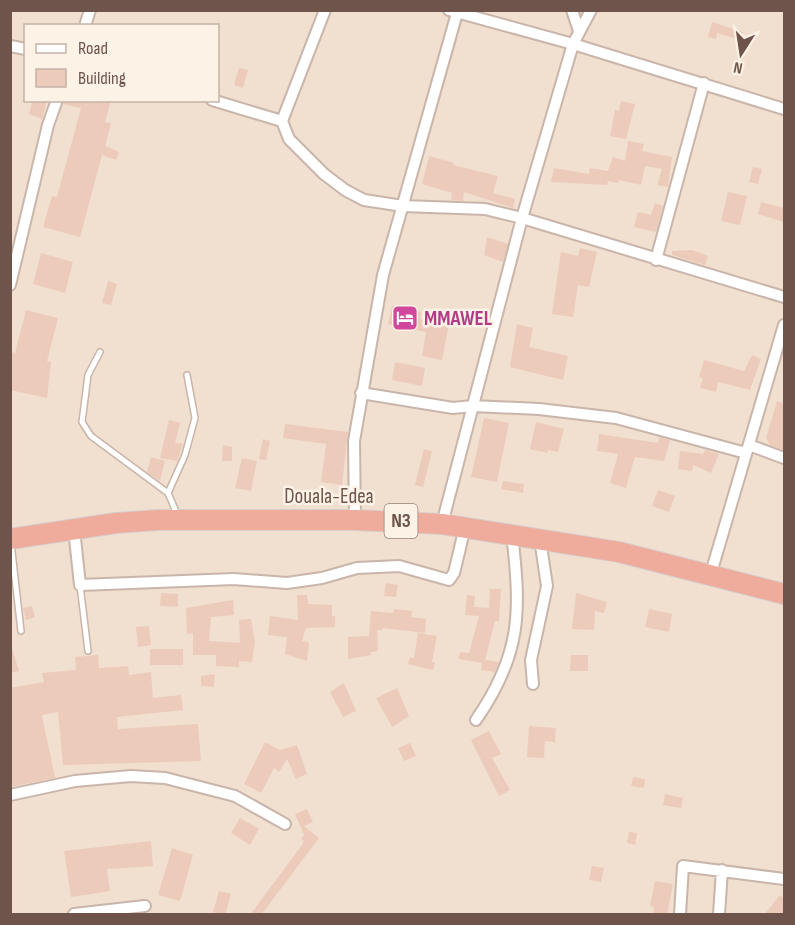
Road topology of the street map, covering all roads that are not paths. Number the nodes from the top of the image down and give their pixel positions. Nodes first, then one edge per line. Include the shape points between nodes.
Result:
1 (325, 10) edge
2 (572, 10) edge
3 (591, 10) edge
4 (453, 12) edge
5 (579, 31) junction
6 (573, 44) junction
7 (704, 83) junction
8 (56, 102) edge
9 (219, 102) edge
10 (784, 109) edge
11 (282, 121) junction
12 (403, 206) junction
13 (522, 218) junction
14 (656, 260) junction
15 (10, 285) edge
16 (784, 297) edge
17 (784, 325) edge
18 (100, 352) dead end
19 (187, 375) dead end
20 (361, 393) junction
21 (473, 406) junction
22 (747, 449) junction
23 (784, 458) edge
24 (168, 493) junction
25 (180, 520) junction
26 (355, 520) junction
27 (442, 524) junction
28 (465, 527) junction
29 (74, 529) junction
30 (512, 534) junction
31 (540, 539) junction
32 (10, 540) edge
33 (711, 573) junction
34 (80, 585) junction
35 (784, 594) edge
36 (21, 631) dead end
37 (88, 651) dead end
38 (532, 684) dead end
39 (476, 720) dead end
40 (10, 795) edge
41 (285, 824) dead end
42 (722, 870) junction
43 (784, 879) edge
44 (145, 906) dead end
45 (74, 915) edge
46 (680, 915) edge
47 (719, 915) edge

1 - 11 street
2 - 5 street
3 - 5 street
4 - 6 street
4 - 12 street
5 - 6 street
6 - 7 street
6 - 13 street
7 - 10 street
7 - 14 street
8 - 15 street
9 - 11 street
11 - 12 street via 290,139 345,190 364,200
12 - 13 street via 485,209
12 - 20 street via 383,275
13 - 14 street
13 - 21 street
14 - 16 street
17 - 22 street
18 - 24 lane via 88,375 82,422 91,436
19 - 24 lane via 195,418
20 - 21 street via 453,408
20 - 26 street via 354,441
21 - 22 street via 616,418
21 - 27 street
22 - 23 street
22 - 33 street
24 - 25 lane
25 - 26 highway, Douala-Edea / N3
25 - 29 highway, Douala-Edea / N3
26 - 27 highway, Douala-Edea / N3
27 - 28 highway, Douala-Edea / N3
28 - 30 highway, Douala-Edea / N3
28 - 34 street via 449,580 399,566 357,567 287,583 234,579
29 - 32 highway, Douala-Edea / N3
29 - 34 street
30 - 31 highway, Douala-Edea / N3
30 - 39 street via 519,589 518,622 496,690
31 - 33 highway, Douala-Edea / N3
31 - 38 street via 547,586 531,660
32 - 36 lane
33 - 35 highway, Douala-Edea / N3
34 - 37 lane
40 - 41 street via 75,781 131,776 165,778 235,796
42 - 43 street
42 - 46 street via 683,866
42 - 47 street
44 - 45 street

